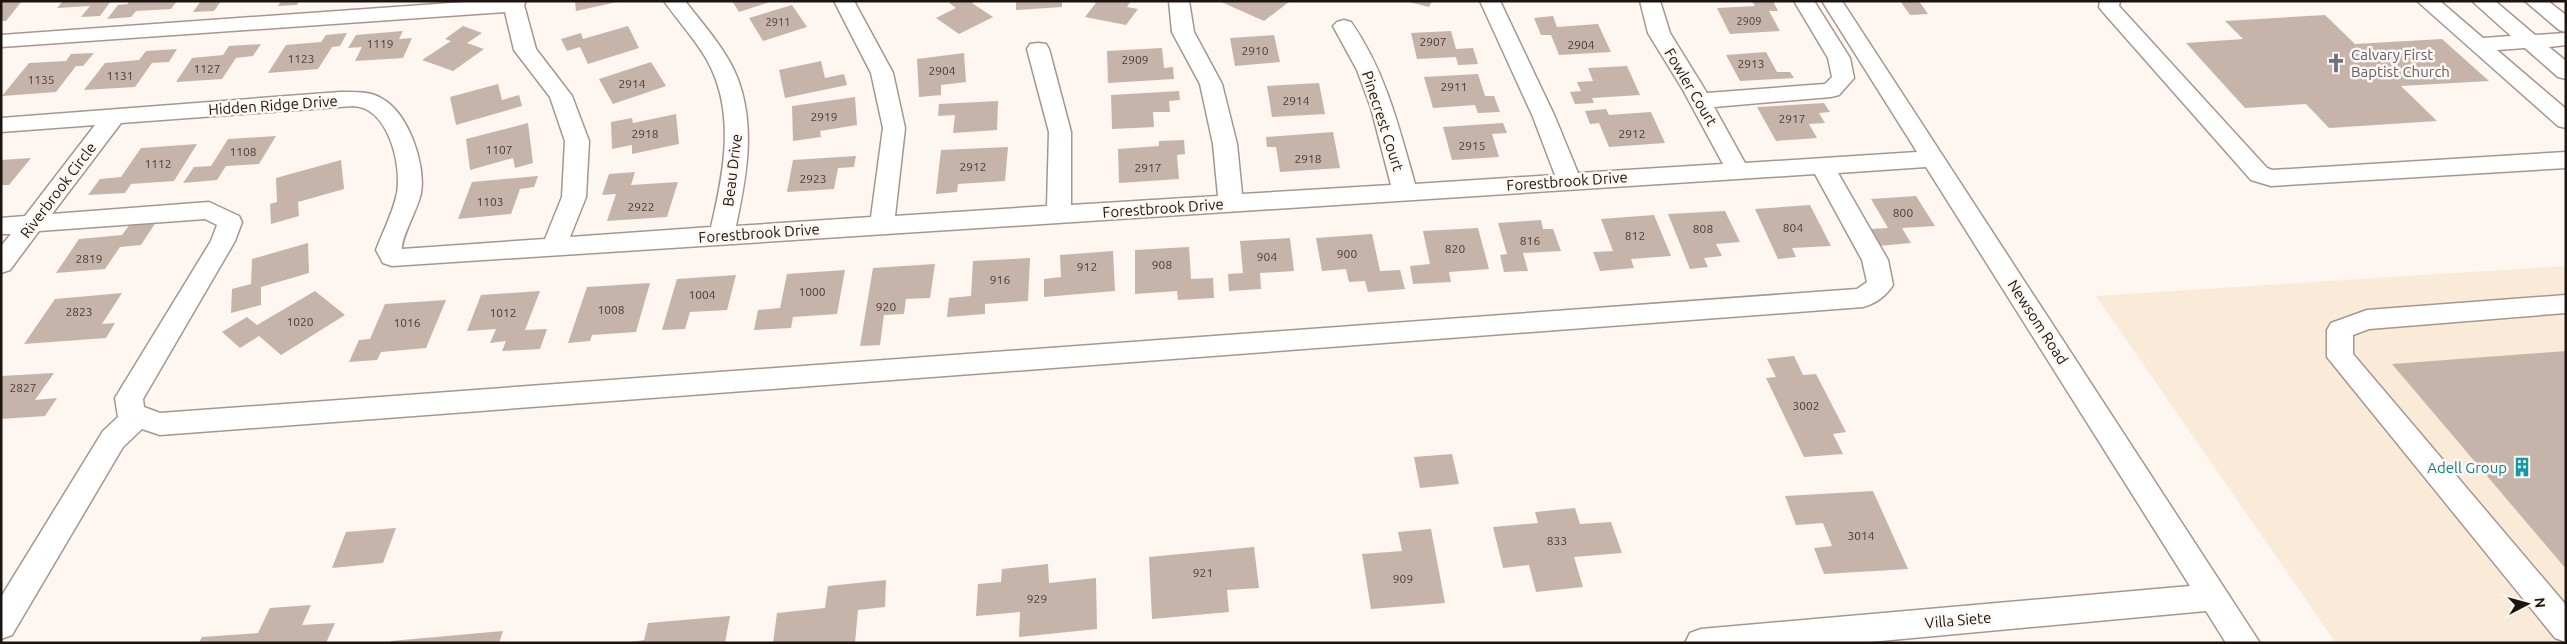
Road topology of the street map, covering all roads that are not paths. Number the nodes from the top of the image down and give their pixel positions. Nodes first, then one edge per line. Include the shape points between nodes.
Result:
1 (674, 1) edge
2 (844, 1) edge
3 (1179, 1) edge
4 (1490, 1) edge
5 (1650, 1) edge
6 (1804, 1) edge
7 (1832, 1) edge
8 (2110, 1) edge
9 (2427, 1) edge
10 (2482, 1) edge
11 (2535, 1) edge
12 (515, 3) edge
13 (1344, 26) dead end
14 (2566, 26) edge
15 (2566, 39) edge
16 (1, 41) edge
17 (2530, 42) junction
18 (2477, 45) junction
19 (1038, 49) dead end
20 (2566, 72) edge
21 (1700, 101) junction
22 (114, 116) junction
23 (2566, 121) edge
24 (1, 125) edge
25 (1934, 159) junction
26 (2566, 160) edge
27 (1822, 166) junction
28 (1738, 171) junction
29 (1569, 181) junction
30 (1405, 192) junction
31 (1231, 203) junction
32 (1059, 215) junction
33 (31, 224) junction
34 (882, 225) junction
35 (1, 226) edge
36 (721, 235) junction
37 (554, 247) junction
38 (392, 257) joint
39 (1, 264) edge
40 (2566, 304) edge
41 (137, 416) junction
42 (2214, 597) junction
43 (1, 626) edge
44 (2566, 628) edge
45 (1701, 643) edge
46 (2244, 643) edge

1 - 36 street, Beau Drive via 716,56 734,104 736,157 733,187
2 - 34 street via 882,73 894,128
3 - 31 street via 1183,32 1211,84 1226,144
4 - 29 street
5 - 21 street, Fowler Court via 1658,33
6 - 21 street via 1839,58 1843,78 1831,90
7 - 25 street, Newsom Road
8 - 26 street via 2109,7 2259,174 2271,178
9 - 18 street
10 - 17 street
11 - 14 street
12 - 16 street
12 - 37 street via 525,50 561,96 577,141 574,197
13 - 30 street, Pinecrest Court via 1371,78
15 - 17 street
17 - 18 street
17 - 20 street
18 - 23 street
19 - 32 street via 1060,132
21 - 28 street, Fowler Court
22 - 24 street, Hidden Ridge Drive
22 - 33 street, Riverbrook Circle
22 - 38 street, Hidden Ridge Drive via 340,99 374,103 399,135 407,158 410,184 388,250
25 - 27 street, Forestbrook Drive
25 - 42 street, Newsom Road
27 - 28 street, Forestbrook Drive
27 - 41 street via 1876,260 1880,284 1863,298 160,424
28 - 29 street, Forestbrook Drive
29 - 30 street, Forestbrook Drive
30 - 31 street, Forestbrook Drive
31 - 32 street, Forestbrook Drive
32 - 34 street, Forestbrook Drive
33 - 35 street
33 - 39 street, Riverbrook Circle
33 - 41 street via 209,210 230,222 223,241 128,398 131,414
34 - 36 street, Forestbrook Drive
36 - 37 street, Forestbrook Drive
37 - 38 street, Forestbrook Drive
40 - 44 street via 2366,320 2340,330 2340,357
41 - 43 street via 113,439
42 - 45 street, Villa Siete
42 - 46 street, Newsom Road

